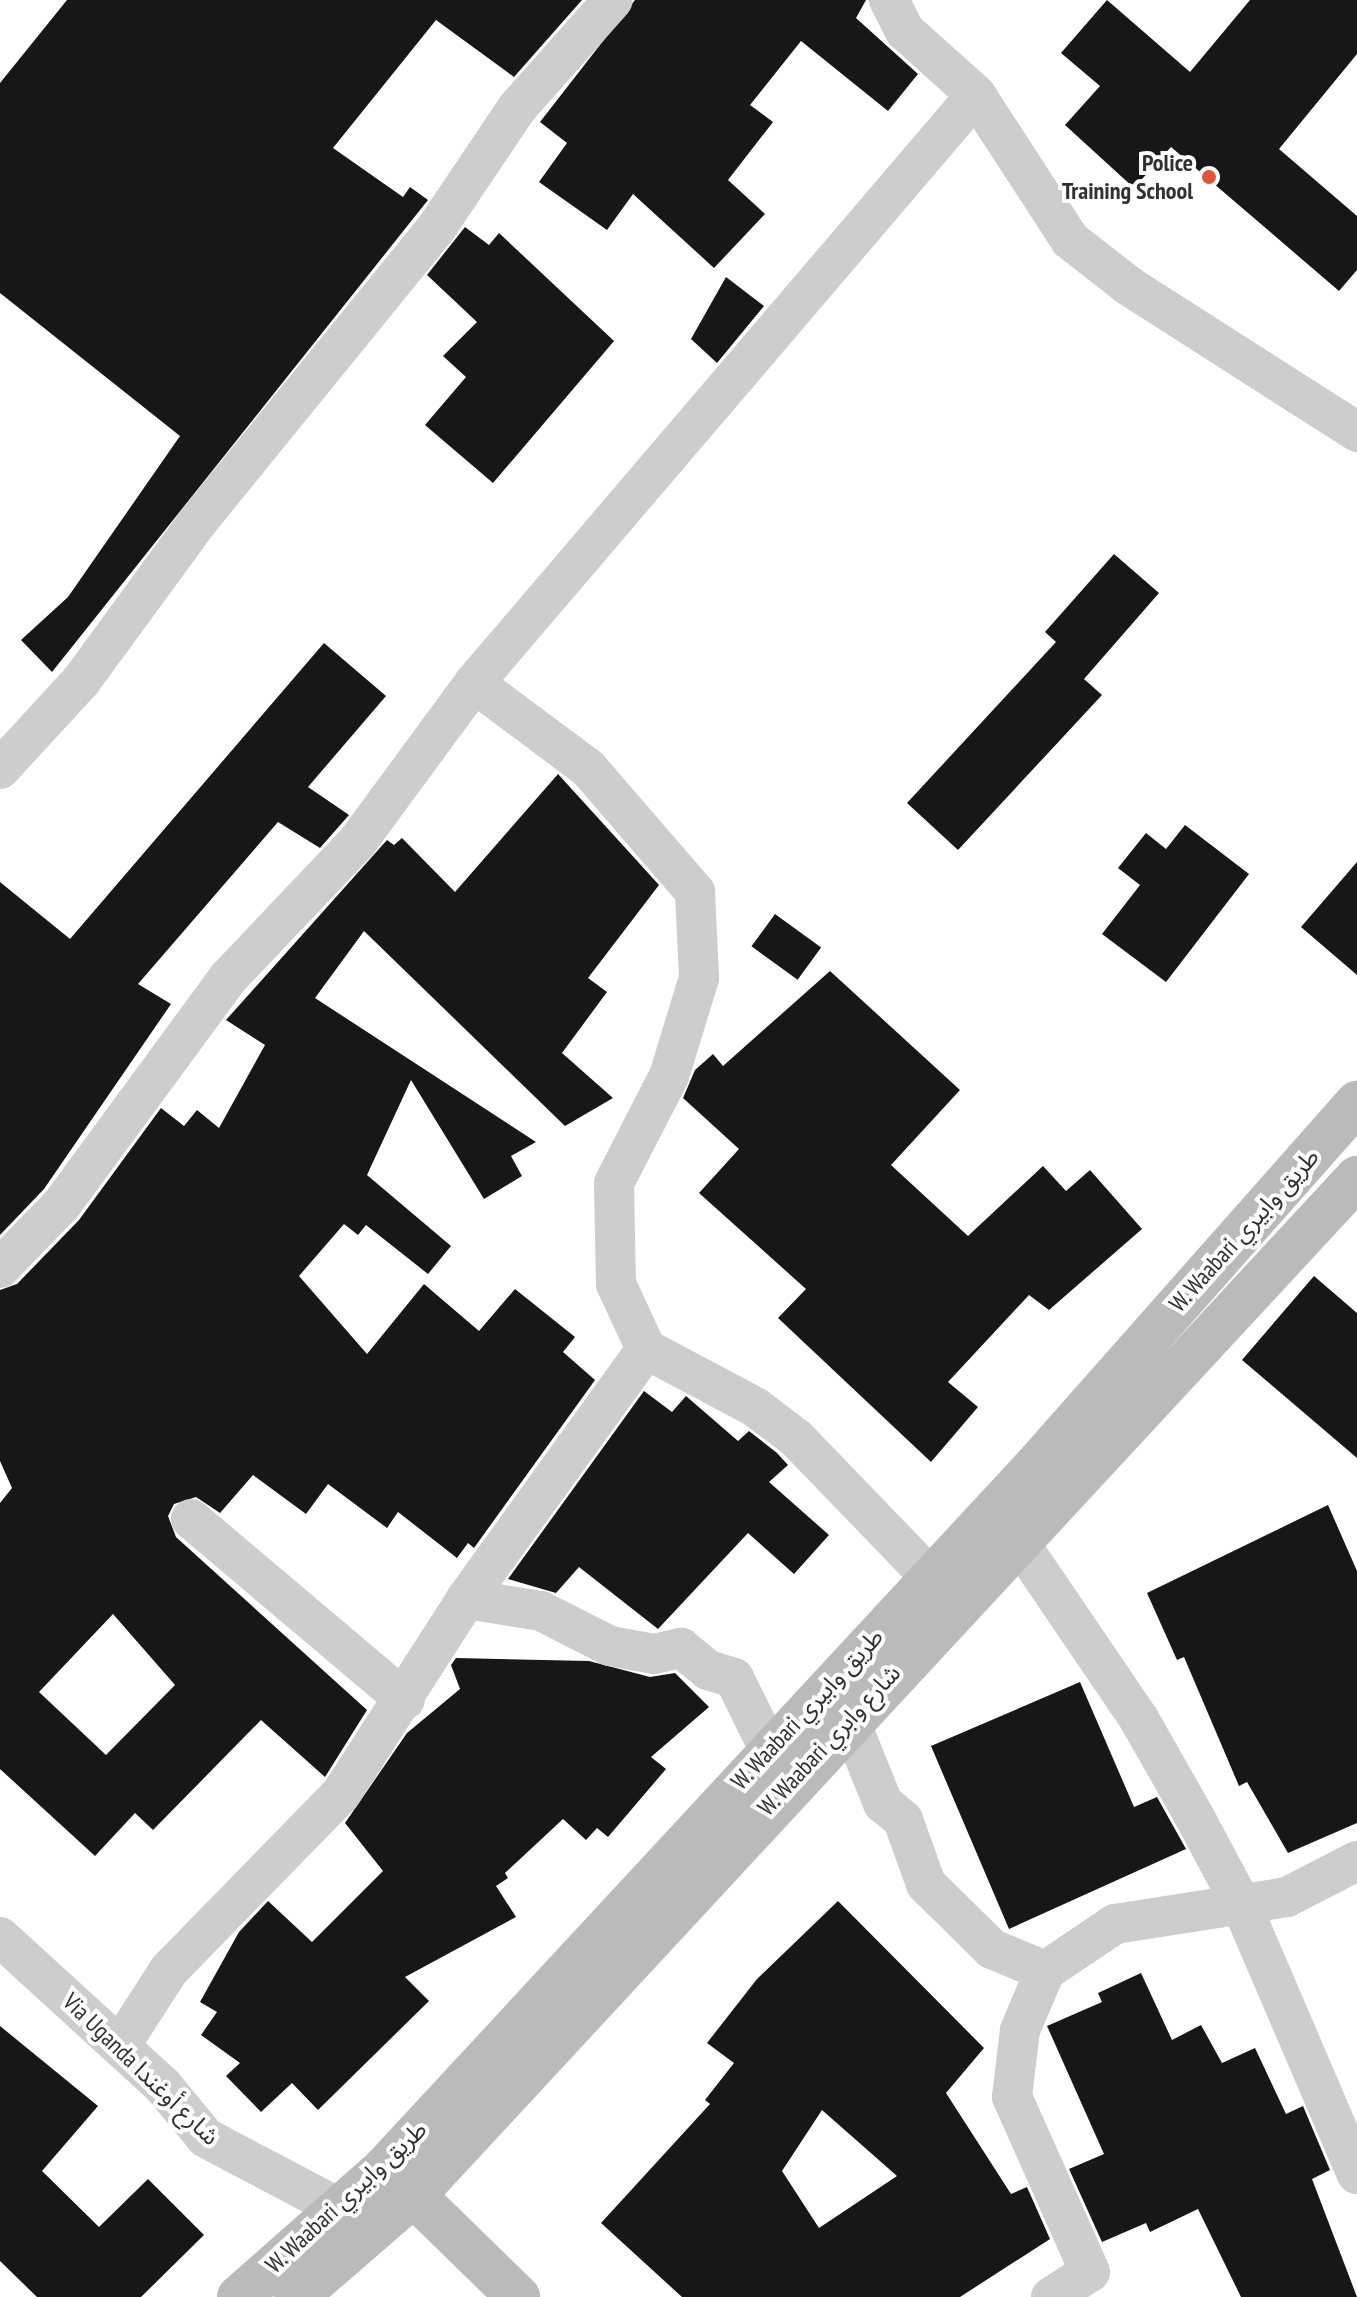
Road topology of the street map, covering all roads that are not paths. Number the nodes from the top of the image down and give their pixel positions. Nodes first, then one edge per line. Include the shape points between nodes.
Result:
1 (613, 0) edge
2 (889, 0) edge
3 (976, 95) junction
4 (1357, 432) edge
5 (474, 683) junction
6 (0, 769) edge
7 (1357, 1103) edge
8 (1357, 1178) edge
9 (0, 1268) edge
10 (646, 1349) junction
11 (191, 1519) dead end
12 (1016, 1538) junction
13 (930, 1577) junction
14 (466, 1599) junction
15 (405, 1700) junction
16 (849, 1719) junction
17 (769, 1749) junction
18 (1357, 1861) edge
19 (1241, 1904) junction
20 (0, 1937) edge
21 (1045, 1971) junction
22 (120, 2046) junction
23 (1357, 2174) edge
24 (400, 2181) junction
25 (337, 2207) junction
26 (1095, 2284) edge
27 (239, 2297) edge
28 (296, 2297) edge
29 (518, 2297) edge
30 (1051, 2297) edge

1 - 6 street via 517,108 437,227 199,520 81,681
2 - 3 street via 905,31
3 - 4 street via 1070,240 1129,286
3 - 5 street
5 - 9 street via 358,841 228,978 62,1204
5 - 10 street via 588,768 695,892 699,978 669,1076 614,1183 616,1284
7 - 13 main road, W. Waabari طريق وابيري
8 - 12 main road, W. Waabari شارع وابري
10 - 13 street via 755,1407 796,1438
10 - 14 street
11 - 15 street
12 - 16 main road, W. Waabari شارع وابري
12 - 19 street via 1057,1609 1139,1719
13 - 17 main road, W. Waabari طريق وابيري
14 - 15 street
14 - 17 street via 541,1611 610,1646 654,1654 681,1648 708,1670 734,1678
15 - 22 street via 341,1794 169,1970
16 - 21 street via 883,1803 903,1820 926,1884 992,1949
16 - 24 main road, W. Waabari شارع وابري
17 - 24 main road, W. Waabari طريق وابيري
18 - 19 street via 1287,1897
19 - 21 street via 1115,1924
19 - 23 street
20 - 22 street, Via Uganda شارع أوغندا
21 - 26 street via 1020,2030 1012,2097
22 - 25 street, Via Uganda شارع أوغندا via 206,2138
24 - 25 main road, W. Waabari طريق وابيري
24 - 28 main road, W. Waabari شارع وابري
24 - 29 main road
25 - 27 main road, W. Waabari طريق وابيري
26 - 30 street

